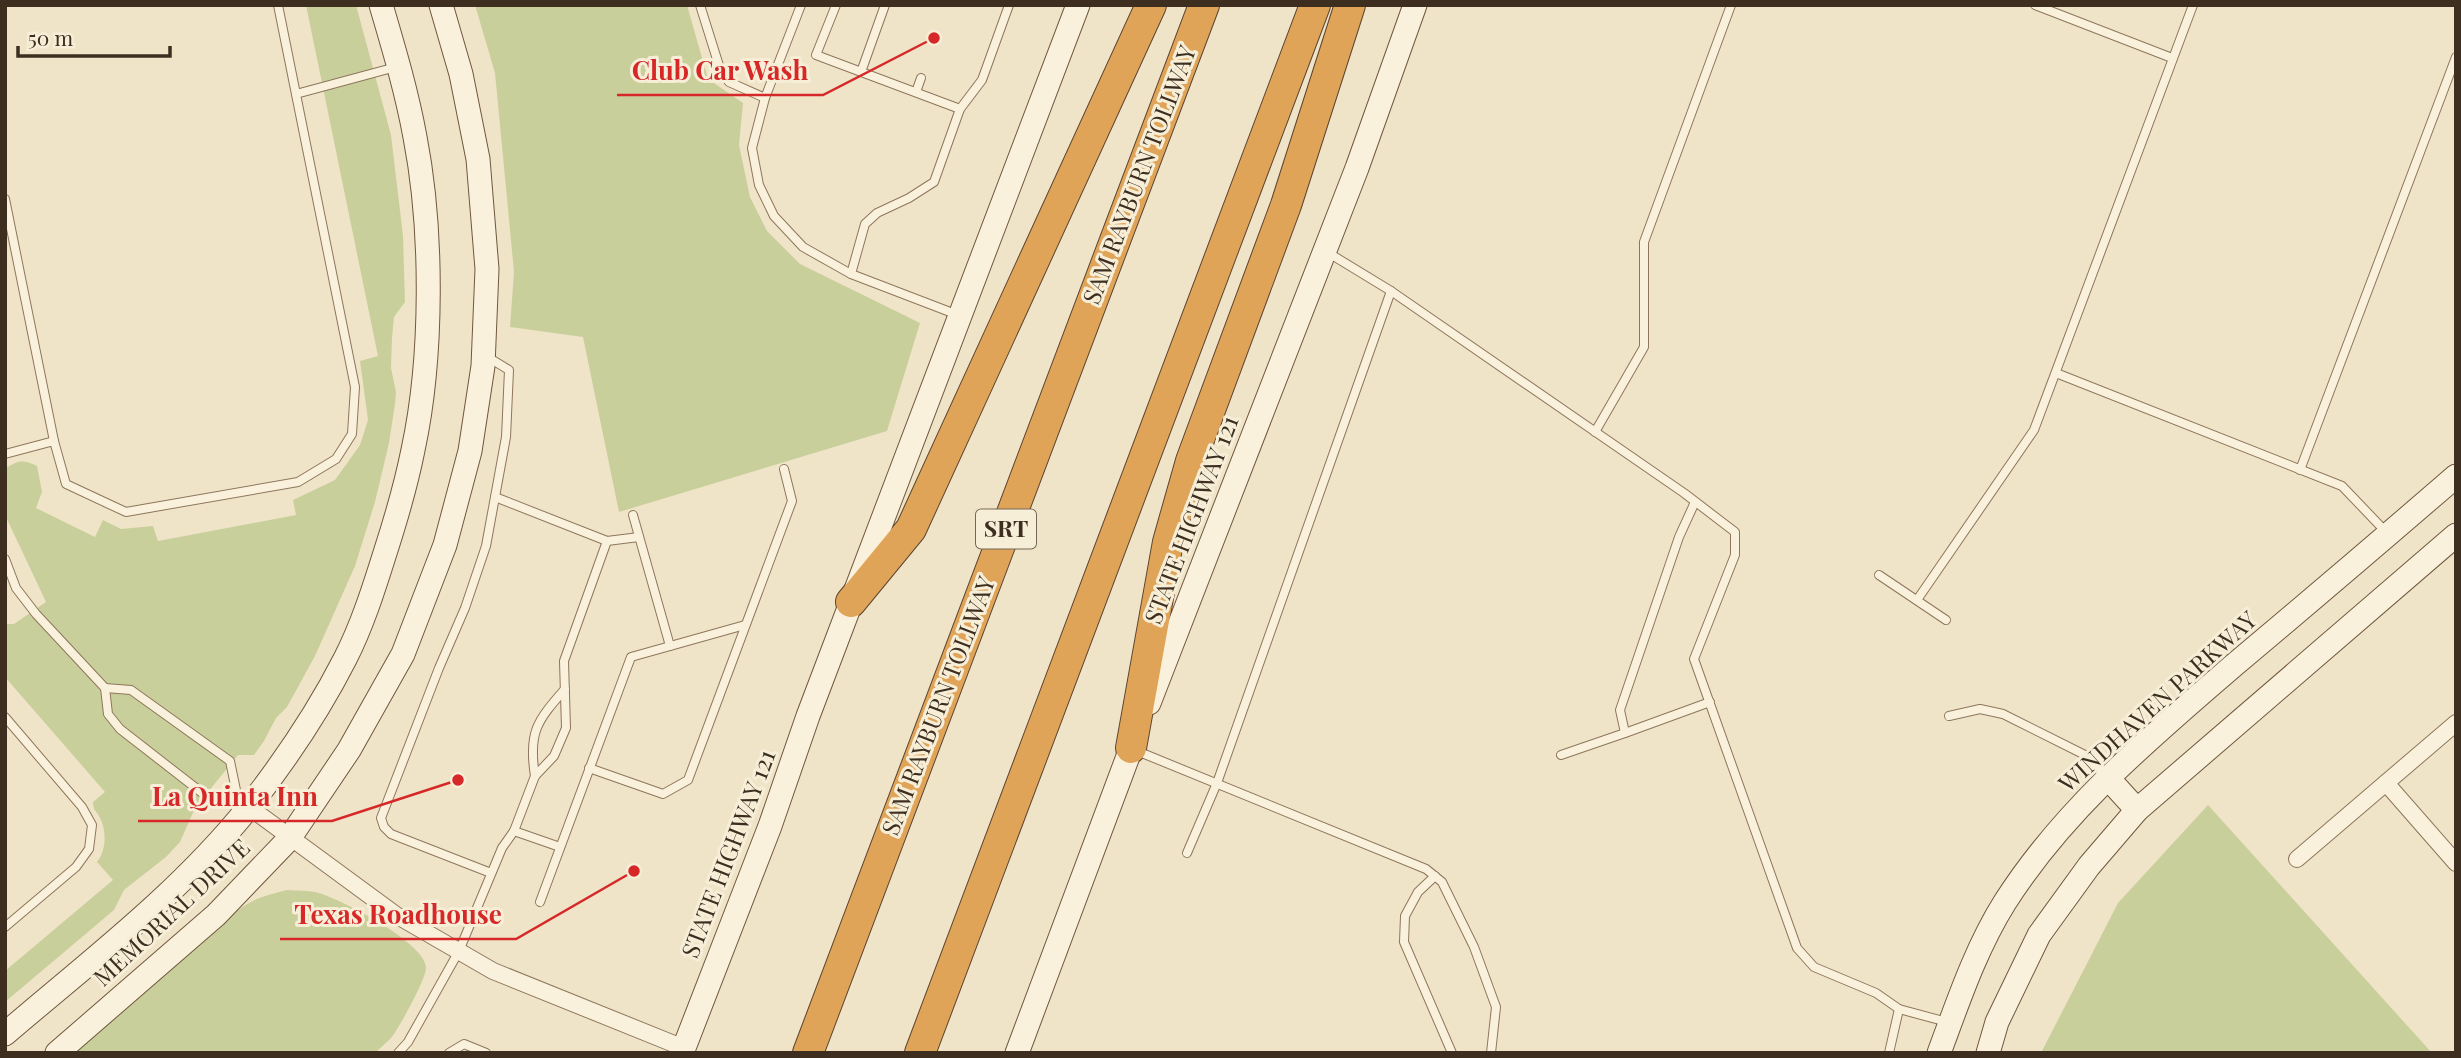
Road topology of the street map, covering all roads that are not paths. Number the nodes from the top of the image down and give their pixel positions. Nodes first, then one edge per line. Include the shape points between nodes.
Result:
1 (278, 5) edge
2 (381, 5) edge
3 (441, 5) edge
4 (700, 5) edge
5 (801, 5) edge
6 (836, 5) edge
7 (886, 5) edge
8 (1009, 5) edge
9 (1078, 5) edge
10 (1152, 5) edge
11 (1204, 5) edge
12 (1315, 5) edge
13 (1350, 5) edge
14 (1415, 5) edge
15 (1731, 5) edge
16 (2035, 5) edge
17 (2193, 5) edge
18 (2456, 57) edge
19 (2172, 58) junction
20 (398, 66) junction
21 (861, 72) junction
22 (921, 78) dead end
23 (916, 92) junction
24 (296, 94) junction
25 (765, 98) junction
26 (960, 108) junction
27 (5, 199) edge
28 (1324, 251) junction
29 (851, 274) junction
30 (1391, 291) junction
31 (960, 316) junction
32 (483, 354) junction
33 (2056, 373) junction
34 (1595, 432) junction
35 (54, 440) junction
36 (5, 454) edge
37 (784, 469) dead end
38 (2300, 470) junction
39 (2456, 477) edge
40 (495, 497) junction
41 (1695, 502) junction
42 (633, 515) dead end
43 (2388, 534) junction
44 (2456, 535) edge
45 (639, 537) junction
46 (607, 541) junction
47 (5, 559) edge
48 (1879, 575) dead end
49 (16, 588) junction
50 (5, 594) edge
51 (1917, 600) junction
52 (851, 602) junction
53 (1946, 620) dead end
54 (745, 625) junction
55 (670, 646) junction
56 (105, 688) junction
57 (565, 689) junction
58 (1710, 702) junction
59 (1949, 716) dead end
60 (5, 717) edge
61 (2456, 723) edge
62 (1625, 733) junction
63 (1131, 748) junction
64 (1561, 755) dead end
65 (590, 768) junction
66 (535, 776) junction
67 (2107, 777) junction
68 (1217, 783) junction
69 (2386, 783) junction
70 (242, 800) junction
71 (2137, 810) junction
72 (514, 831) junction
73 (289, 839) junction
74 (560, 848) junction
75 (1187, 853) dead end
76 (2297, 859) dead end
77 (2456, 863) edge
78 (491, 873) junction
79 (1435, 876) junction
80 (540, 902) dead end
81 (5, 927) edge
82 (459, 951) junction
83 (1899, 1009) junction
84 (1950, 1023) junction
85 (5, 1034) edge
86 (683, 1050) edge
87 (57, 1053) edge
88 (398, 1053) edge
89 (449, 1053) edge
90 (486, 1053) edge
91 (808, 1053) edge
92 (920, 1053) edge
93 (1017, 1053) edge
94 (1452, 1053) edge
95 (1491, 1053) edge
96 (1889, 1053) edge
97 (1939, 1053) edge
98 (1988, 1053) edge

1 - 24 lane
2 - 20 street, MEMORIAL DRIVE
3 - 32 street, MEMORIAL DRIVE via 478,159 488,269
4 - 25 lane via 721,72 729,82
5 - 25 lane
6 - 21 lane via 816,55
7 - 21 lane
8 - 26 lane via 982,80
9 - 31 street, STATE HIGHWAY 121
10 - 52 highway via 911,529
11 - 91 highway, SAM RAYBURN TOLLWAY / SRT
12 - 92 highway
13 - 63 highway via 1286,205 1191,461 1168,542
14 - 28 street, STATE HIGHWAY 121
15 - 34 lane via 1644,243 1644,347
16 - 19 lane
17 - 19 lane
18 - 38 lane
19 - 33 lane
20 - 24 lane
20 - 70 street, MEMORIAL DRIVE via 416,139 427,234 426,331 414,449 374,587 346,658 297,739
21 - 23 lane
22 - 23 lane
23 - 26 lane
24 - 35 lane via 355,387 352,434 336,459 298,482 126,512 66,484
25 - 29 lane via 752,148 759,185 774,216 803,247
26 - 29 lane via 934,182 865,224
27 - 35 lane
28 - 30 lane
28 - 63 street, STATE HIGHWAY 121
29 - 31 lane
30 - 34 lane
30 - 68 lane
31 - 52 street, STATE HIGHWAY 121
32 - 40 lane via 509,370 506,437
32 - 73 street, MEMORIAL DRIVE via 470,451 449,532 403,654 349,750
33 - 38 lane
33 - 51 lane via 2034,430
34 - 41 lane
35 - 36 lane
37 - 54 lane via 792,501
38 - 43 lane via 2342,486
39 - 43 street, WINDHAVEN PARKWAY
40 - 46 lane
40 - 78 lane via 486,547 468,601 381,818 391,834
41 - 58 lane via 1735,532 1735,555 1694,659
41 - 62 lane via 1620,710
42 - 45 lane
43 - 67 street, WINDHAVEN PARKWAY
44 - 71 street
45 - 46 lane
45 - 55 lane
46 - 57 lane via 564,661
47 - 49 lane
48 - 51 lane
49 - 50 lane
49 - 56 lane
51 - 53 lane
52 - 86 street, STATE HIGHWAY 121
54 - 55 lane
54 - 65 lane via 688,780 663,794
55 - 65 lane via 631,657
56 - 70 lane via 131,690 230,761
56 - 70 lane via 108,714 120,729 210,799
57 - 66 lane via 566,729 554,756
57 - 66 lane via 540,717 531,749
58 - 62 lane
58 - 83 lane via 1797,948 1814,967 1876,993
59 - 67 lane via 1980,709 2003,714 2089,757
60 - 81 lane via 82,807 92,825 89,849 76,867
61 - 69 street
62 - 64 lane
63 - 68 lane
63 - 93 street, STATE HIGHWAY 121
65 - 74 lane
66 - 72 lane
67 - 71 street
67 - 84 street, WINDHAVEN PARKWAY via 2062,825 2005,903
68 - 75 lane
68 - 79 lane
69 - 76 street
69 - 77 street
70 - 73 street
70 - 85 street, MEMORIAL DRIVE via 172,891
71 - 98 street via 2039,935 1997,1022
72 - 74 lane
72 - 78 lane
73 - 82 street via 396,915
73 - 87 street, MEMORIAL DRIVE via 216,915
74 - 80 lane
78 - 82 lane
79 - 94 lane via 1418,892 1405,916 1404,942
79 - 95 lane via 1474,947 1496,1007
82 - 86 street via 493,971
82 - 88 lane
83 - 84 lane
83 - 96 lane
84 - 97 street, WINDHAVEN PARKWAY
89 - 90 lane via 464,1044

